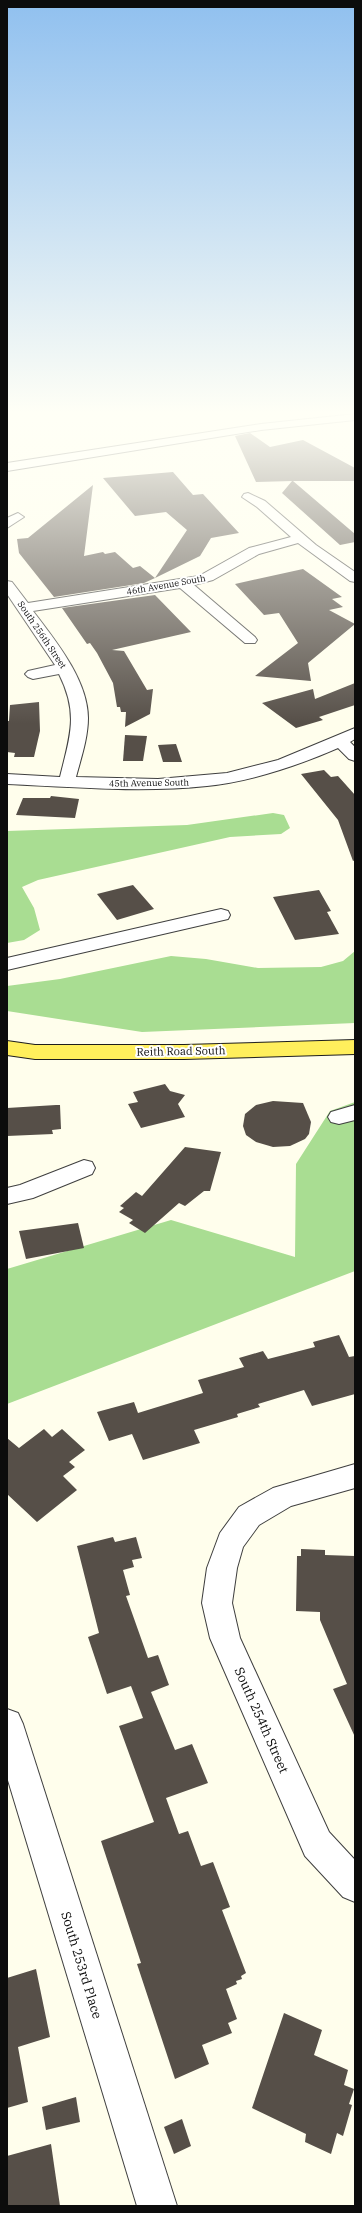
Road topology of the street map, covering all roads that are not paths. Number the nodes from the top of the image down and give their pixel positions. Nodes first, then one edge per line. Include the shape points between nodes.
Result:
1 (18, 517) dead end
2 (276, 517) edge
3 (7, 524) edge
4 (300, 539) junction
5 (355, 578) edge
6 (184, 584) junction
7 (7, 585) edge
8 (24, 608) junction
9 (250, 640) dead end
10 (65, 668) junction
11 (33, 674) dead end
12 (355, 733) edge
13 (340, 741) junction
14 (355, 756) edge
15 (7, 779) edge
16 (67, 782) junction
17 (221, 915) dead end
18 (7, 964) edge
19 (355, 1047) edge
20 (7, 1048) edge
21 (84, 1168) dead end
22 (7, 1196) edge
23 (355, 1476) edge
24 (7, 1724) edge
25 (354, 1885) edge
26 (157, 2206) edge

1 - 3 street
2 - 4 street
4 - 5 street
4 - 6 street, 46th Avenue South via 248,554 218,574
6 - 8 street, 46th Avenue South
6 - 9 street
7 - 8 street, South 256th Street
8 - 10 street, South 256th Street
10 - 11 street
10 - 16 street, South 256th Street via 77,694 80,717
12 - 13 street, 45th Avenue South
13 - 14 street
13 - 16 street, 45th Avenue South via 298,758 210,781 173,784
15 - 16 street, 45th Avenue South
17 - 18 street
19 - 20 main road, Reith Road South via 184,1052 35,1052
21 - 22 street via 25,1192
23 - 25 street, South 254th Street via 283,1496 249,1516 230,1542 222,1568 217,1602 226,1638 317,1844
24 - 26 street, South 253rd Place

